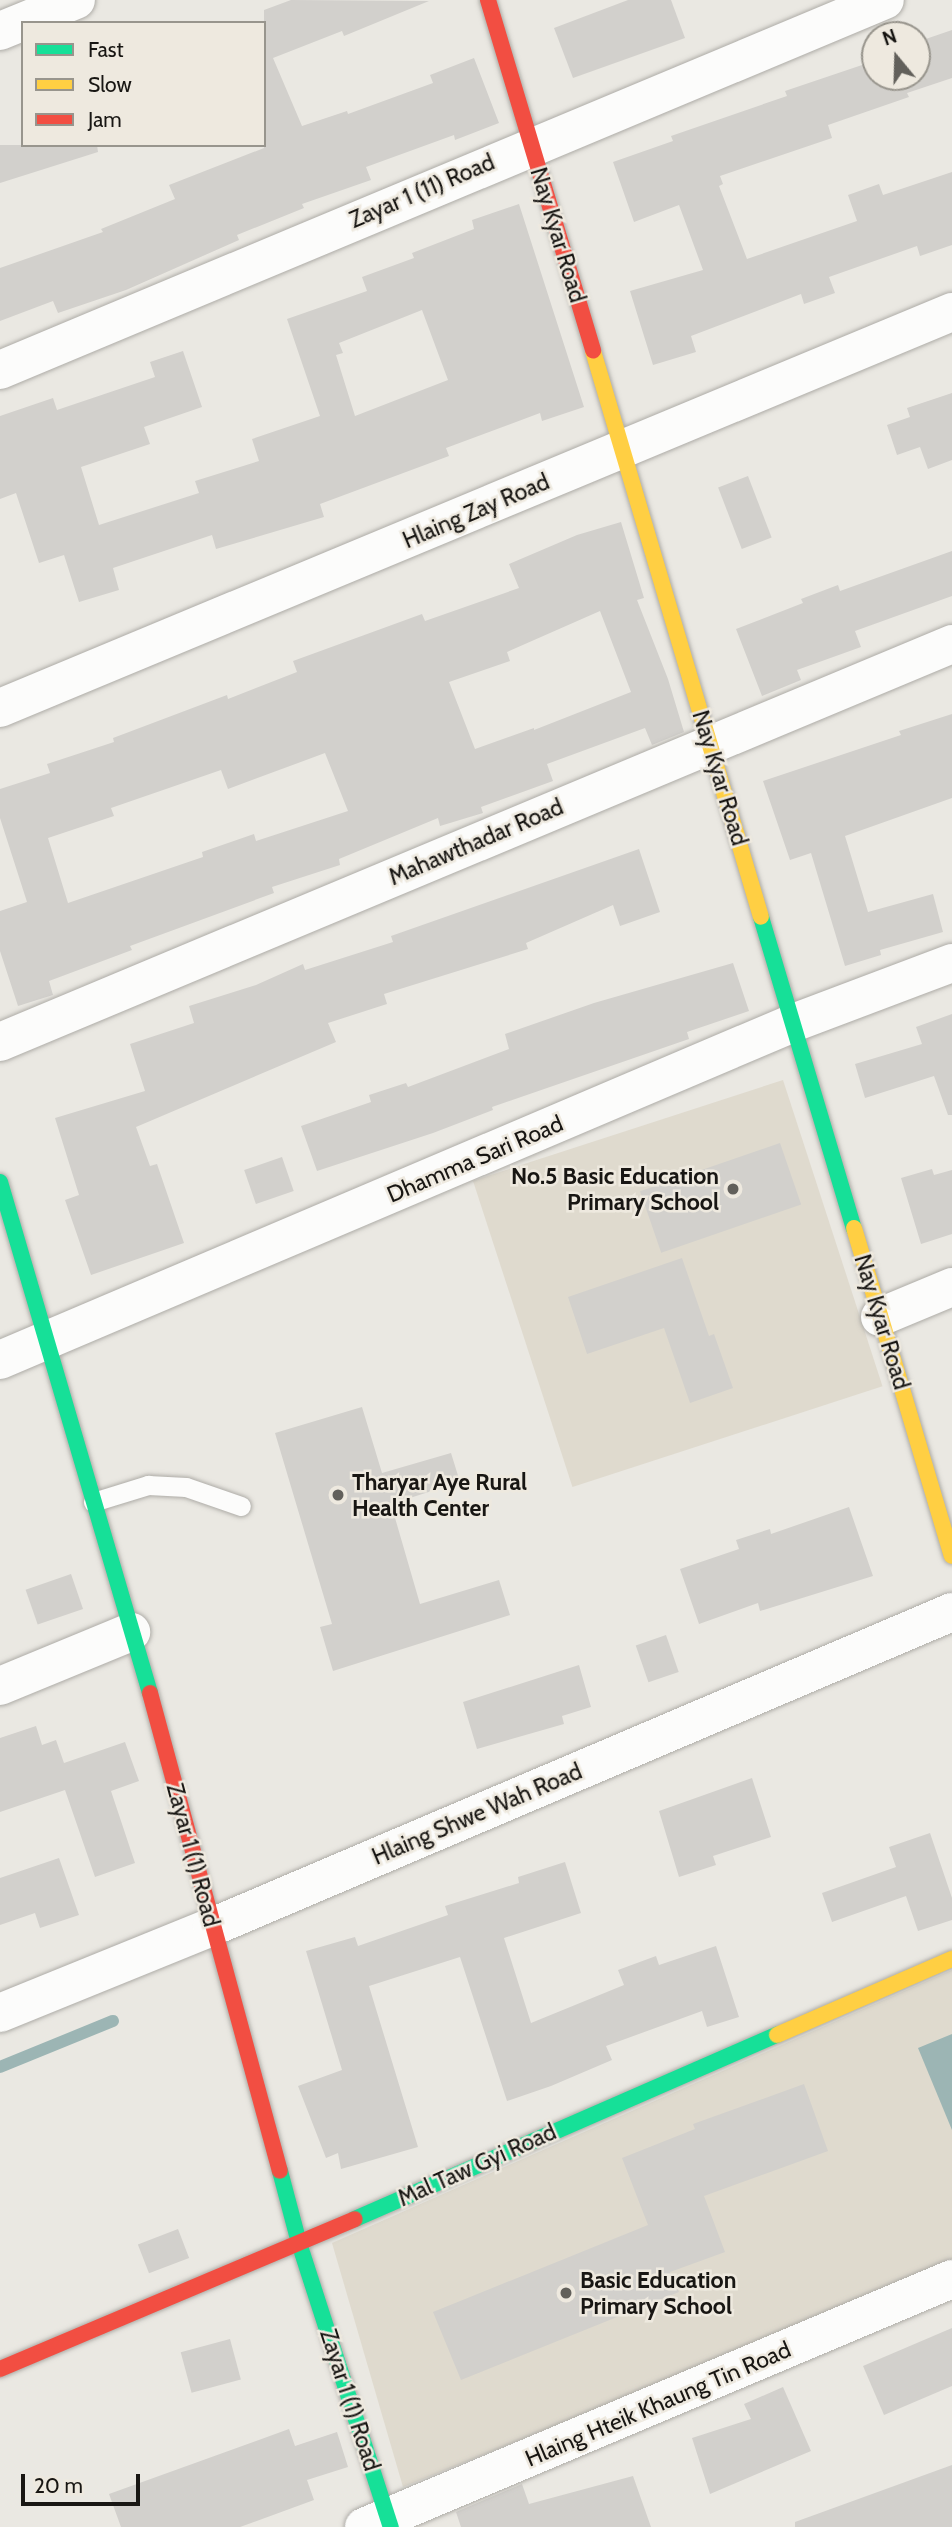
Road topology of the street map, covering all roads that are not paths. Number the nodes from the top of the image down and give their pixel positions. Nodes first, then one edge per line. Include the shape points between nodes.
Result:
1 (76, 0) edge
2 (488, 0) edge
3 (885, 0) edge
4 (25, 21) edge
5 (21, 22) edge
6 (0, 31) edge
7 (532, 145) junction
8 (952, 312) edge
9 (0, 370) edge
10 (622, 450) junction
11 (952, 644) edge
12 (0, 708) edge
13 (710, 743) junction
14 (952, 963) edge
15 (793, 1023) junction
16 (0, 1042) edge
17 (0, 1182) edge
18 (952, 1287) edge
19 (880, 1318) junction
20 (46, 1342) junction
21 (0, 1360) edge
22 (93, 1502) junction
23 (241, 1506) dead end
24 (952, 1556) edge
25 (952, 1612) edge
26 (131, 1632) junction
27 (0, 1685) edge
28 (212, 1927) junction
29 (952, 1959) edge
30 (0, 2013) edge
31 (299, 2243) junction
32 (952, 2279) edge
33 (0, 2369) edge
34 (381, 2524) edge

1 - 4 street
2 - 7 street, Nay Kyar Road
3 - 7 street, Zayar 1 (11) Road
5 - 6 street
7 - 9 street, Zayar 1 (11) Road
7 - 10 street, Nay Kyar Road
8 - 10 street, Hlaing Zay Road
10 - 12 street, Hlaing Zay Road
10 - 13 street, Nay Kyar Road
11 - 13 street, Mahawthadar Road
13 - 15 street, Nay Kyar Road
13 - 16 street, Mahawthadar Road
14 - 15 street, Dhamma Sari Road
15 - 19 street, Nay Kyar Road
15 - 20 street, Dhamma Sari Road
17 - 20 street, Zayar 1 (1) Road
18 - 19 street
19 - 24 street, Nay Kyar Road
20 - 21 street, Dhamma Sari Road
20 - 22 street, Zayar 1 (1) Road
22 - 23 lane via 148,1485 186,1487
22 - 26 street, Zayar 1 (1) Road
25 - 28 street, Hlaing Shwe Wah Road
26 - 27 street
26 - 28 street, Zayar 1 (1) Road
28 - 30 street, Hlaing Shwe Wah Road
28 - 31 street, Zayar 1 (1) Road
29 - 31 street, Mal Taw Gyi Road
31 - 33 street, Mal Taw Gyi Road
31 - 34 street, Zayar 1 (1) Road
32 - 34 street, Hlaing Hteik Khaung Tin Road

